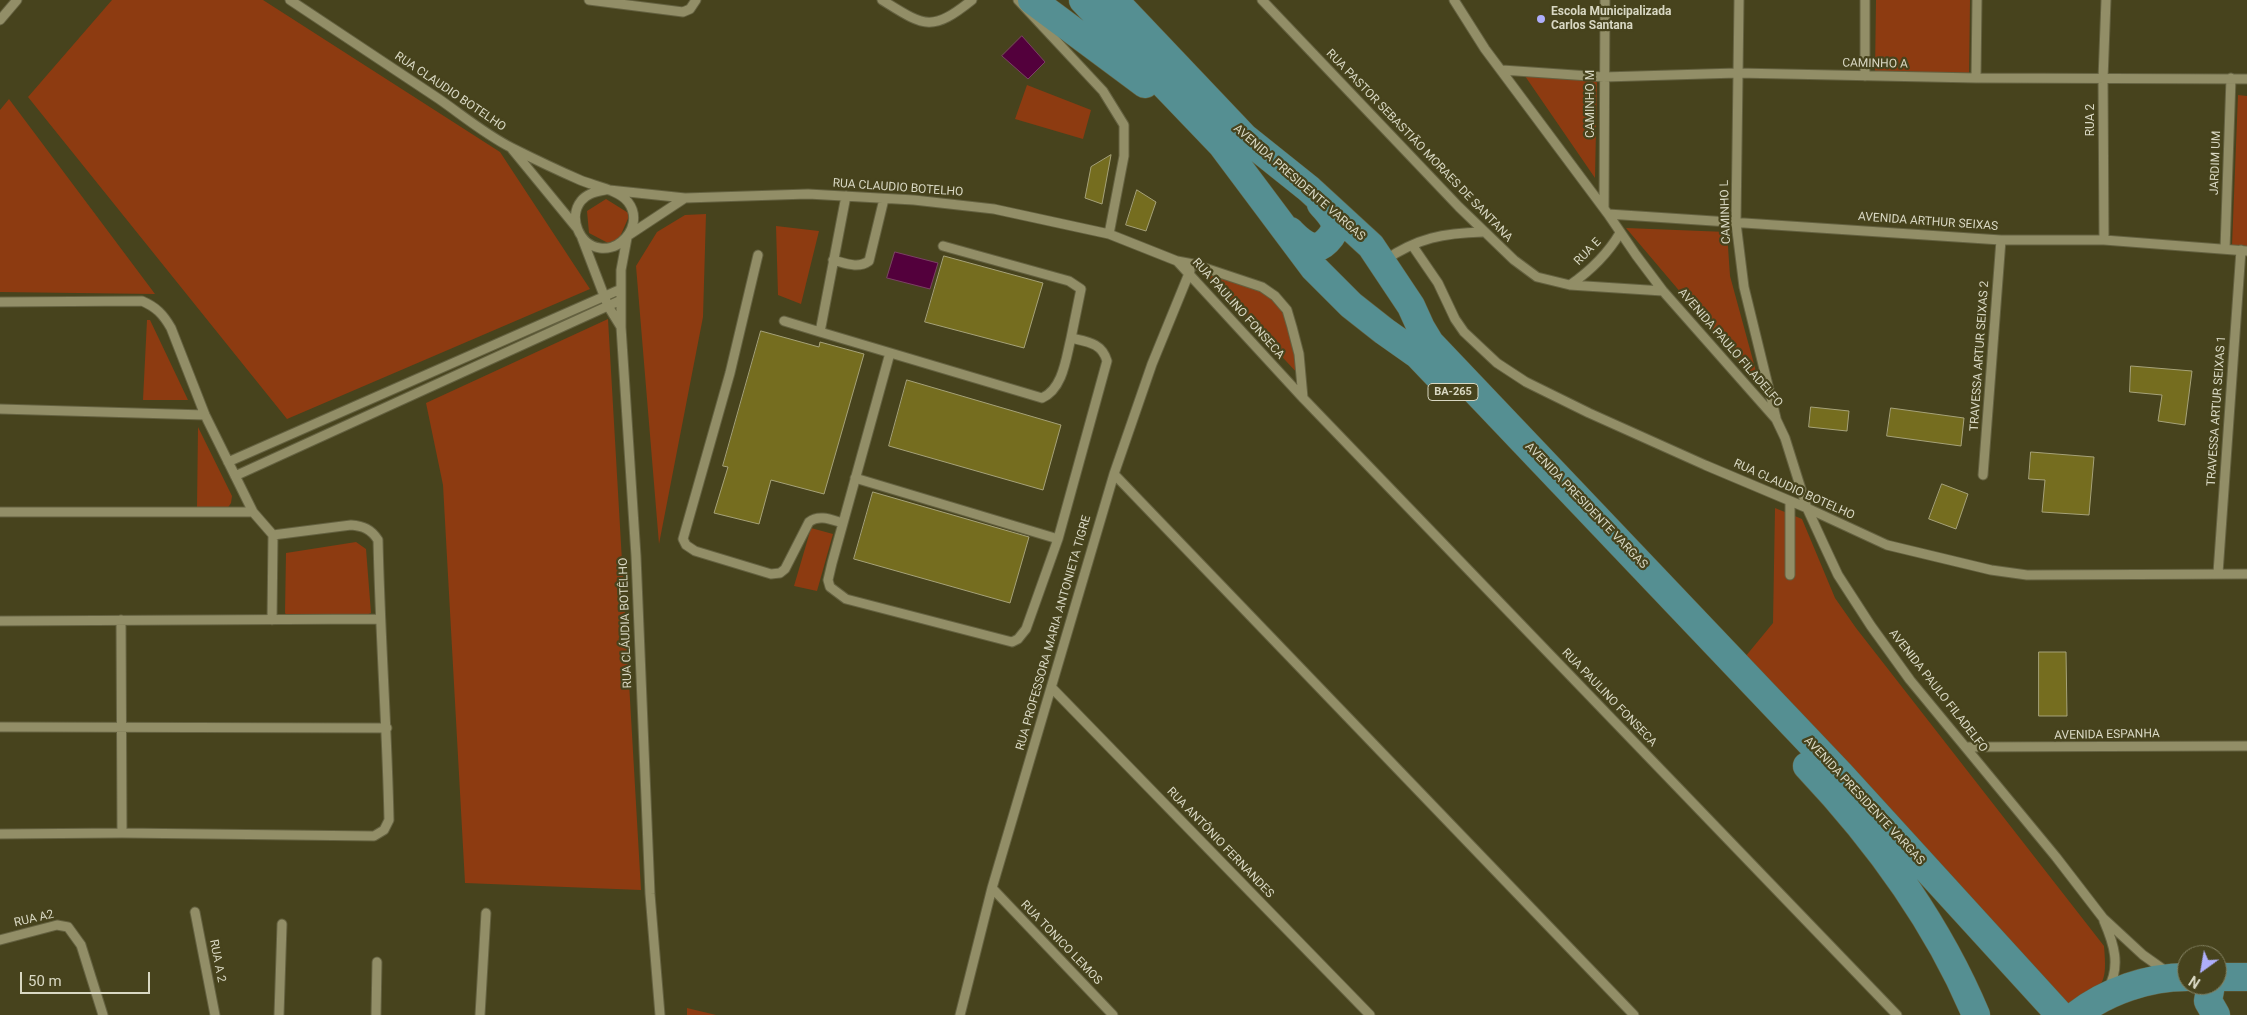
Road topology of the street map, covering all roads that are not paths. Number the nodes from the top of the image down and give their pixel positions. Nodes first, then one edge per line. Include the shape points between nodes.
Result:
1 (17, 0) edge
2 (290, 0) edge
3 (588, 0) edge
4 (696, 0) edge
5 (882, 0) edge
6 (972, 0) edge
7 (1018, 0) edge
8 (1032, 0) edge
9 (1083, 0) edge
10 (1114, 0) edge
11 (1262, 0) edge
12 (1454, 0) edge
13 (1605, 0) edge
14 (1739, 0) edge
15 (1865, 0) edge
16 (1977, 0) edge
17 (2106, 0) edge
18 (0, 20) edge
19 (1502, 70) junction
20 (1737, 73) junction
21 (1865, 76) junction
22 (1604, 77) junction
23 (1976, 78) junction
24 (2231, 78) junction
25 (2247, 78) edge
26 (2103, 79) junction
27 (1202, 124) junction
28 (510, 147) junction
29 (1309, 189) junction
30 (607, 190) junction
31 (846, 196) junction
32 (684, 198) junction
33 (884, 199) junction
34 (1606, 211) junction
35 (1274, 216) junction
36 (1736, 223) junction
37 (576, 227) junction
38 (1483, 232) junction
39 (1620, 233) junction
40 (1109, 234) junction
41 (628, 236) junction
42 (582, 238) junction
43 (2001, 240) junction
44 (2104, 240) junction
45 (1412, 245) junction
46 (943, 246) dead end
47 (2225, 249) junction
48 (2244, 251) edge
49 (758, 255) dead end
50 (833, 260) junction
51 (1177, 260) junction
52 (1383, 261) junction
53 (1193, 264) junction
54 (1189, 274) junction
55 (1570, 285) junction
56 (621, 289) junction
57 (1663, 291) junction
58 (605, 295) junction
59 (621, 300) junction
60 (0, 302) edge
61 (608, 306) junction
62 (784, 321) dead end
63 (621, 327) junction
64 (820, 332) junction
65 (1071, 338) junction
66 (890, 353) junction
67 (1303, 398) junction
68 (0, 409) edge
69 (205, 415) junction
70 (1776, 419) junction
71 (228, 462) junction
72 (1114, 474) junction
73 (1983, 475) dead end
74 (235, 476) junction
75 (855, 478) junction
76 (1790, 501) junction
77 (1807, 508) junction
78 (0, 512) edge
79 (253, 512) junction
80 (843, 523) junction
81 (273, 535) junction
82 (1058, 539) junction
83 (2218, 573) junction
84 (2247, 574) edge
85 (1790, 575) dead end
86 (380, 619) junction
87 (121, 620) junction
88 (272, 620) junction
89 (0, 621) edge
90 (1052, 688) junction
91 (0, 727) edge
92 (122, 727) junction
93 (387, 728) junction
94 (2247, 746) edge
95 (1967, 747) junction
96 (122, 833) junction
97 (0, 834) edge
98 (992, 888) junction
99 (195, 912) dead end
100 (486, 913) dead end
101 (2103, 918) junction
102 (282, 924) dead end
103 (0, 940) edge
104 (377, 962) dead end
105 (2177, 975) edge
106 (2227, 977) edge
107 (2247, 977) edge
108 (2177, 978) edge
109 (2209, 995) edge
110 (2102, 999) junction
111 (102, 1015) edge
112 (215, 1015) edge
113 (278, 1015) edge
114 (376, 1015) edge
115 (480, 1015) edge
116 (660, 1015) edge
117 (960, 1015) edge
118 (1113, 1015) edge
119 (1370, 1015) edge
120 (1634, 1015) edge
121 (1897, 1015) edge
122 (1976, 1015) edge
123 (2060, 1015) edge
124 (2076, 1015) edge
125 (2216, 1015) edge

1 - 18 street
2 - 28 street, RUA CLAUDIO BOTELHO
3 - 4 street via 683,12 690,10
5 - 6 street via 913,19 929,23 952,16
7 - 40 street via 1103,91 1124,125 1124,156
8 - 27 main road
9 - 27 main road, AVENIDA PRESIDENTE VARGAS / BA-265
10 - 29 main road, AVENIDA PRESIDENTE VARGAS via 1244,138
11 - 38 street, RUA PASTOR SEBASTIÃO MORAES DE SANTANA
12 - 19 street, AVENIDA PAULO FILADELFO
13 - 22 street, CAMINHO M
14 - 20 street, CAMINHO L
15 - 21 street
16 - 23 street
17 - 26 street, RUA 2
19 - 22 street, CAMINHO A
19 - 34 street, AVENIDA PAULO FILADELFO
20 - 21 street, CAMINHO A
20 - 22 street, CAMINHO A
20 - 36 street, CAMINHO L
21 - 23 street, CAMINHO A
22 - 34 street, CAMINHO M
23 - 26 street, CAMINHO A
24 - 25 street, CAMINHO A
24 - 26 street, CAMINHO A
24 - 47 street, JARDIM UM
26 - 44 street, RUA 2
27 - 35 main road, AVENIDA PRESIDENTE VARGAS / BA-265
28 - 30 street, RUA CLAUDIO BOTELHO
28 - 37 street
29 - 35 main road via 1336,225 1325,243 1312,247 1302,242
29 - 52 main road, AVENIDA PRESIDENTE VARGAS via 1347,222
30 - 32 street, RUA CLAUDIO BOTELHO
30 - 37 street via 592,193 581,201
30 - 41 street via 620,194 630,207 633,224
31 - 32 street, RUA CLAUDIO BOTELHO
31 - 33 street, RUA CLAUDIO BOTELHO
31 - 50 street
32 - 41 street
33 - 40 street, RUA CLAUDIO BOTELHO via 994,209
33 - 50 street via 869,261 856,266
34 - 36 street, AVENIDA ARTHUR SEIXAS
34 - 39 street, AVENIDA PAULO FILADELFO
35 - 122 main road, AVENIDA PRESIDENTE VARGAS / BA-265 via 1314,268 1351,305 1418,355 1826,786 1923,912
36 - 43 street, AVENIDA ARTHUR SEIXAS
36 - 70 street, CAMINHO L via 1744,287
37 - 42 street
38 - 45 street via 1449,233
38 - 55 street, RUA PASTOR SEBASTIÃO MORAES DE SANTANA via 1537,277
39 - 55 street, RUA E via 1604,256
39 - 57 street, AVENIDA PAULO FILADELFO
40 - 51 street, RUA CLAUDIO BOTELHO
41 - 42 street via 610,248 600,248
41 - 56 street
42 - 58 street, RUA CLÁUDIA BOTÊLHO
43 - 44 street, AVENIDA ARTHUR SEIXAS
43 - 73 street, TRAVESSA ARTUR SEIXAS 2
44 - 47 street, AVENIDA ARTHUR SEIXAS
45 - 52 street
45 - 76 street, RUA CLAUDIO BOTELHO via 1438,282 1464,332 1497,363 1526,382 1589,413
46 - 65 street via 1078,286 1080,298
47 - 48 street, AVENIDA ARTHUR SEIXAS
48 - 83 street, TRAVESSA ARTUR SEIXAS 1
49 - 80 street via 730,372 683,539 695,551 780,574 809,522 814,518 825,518
50 - 64 street
51 - 53 street, RUA PAULINO FONSECA
51 - 54 street, RUA PAULINO FONSECA
52 - 123 main road, AVENIDA PRESIDENTE VARGAS via 1430,343 1840,774
53 - 54 street, RUA PROFESSORA MARIA ANTONIETA TIGRE
53 - 67 street, RUA PAULINO FONSECA via 1262,287 1287,310 1299,354
54 - 67 street, RUA PAULINO FONSECA
54 - 72 street, RUA PROFESSORA MARIA ANTONIETA TIGRE via 1152,364
55 - 57 street, RUA PASTOR SEBASTIÃO MORAES DE SANTANA
56 - 58 street
56 - 59 street
57 - 70 street, AVENIDA PAULO FILADELFO
58 - 61 street, RUA CLÁUDIA BOTÊLHO
58 - 71 street
59 - 61 street
59 - 63 street
60 - 69 street via 142,301 153,306 164,315 171,328
61 - 63 street, RUA CLÁUDIA BOTÊLHO
61 - 74 street
62 - 64 street
63 - 116 street, RUA CLÁUDIA BOTÊLHO via 636,556 650,894
64 - 66 street
65 - 66 street via 1062,374 1051,394 1042,398
65 - 82 street via 1098,345 1107,361
66 - 75 street
67 - 121 street, RUA PAULINO FONSECA
68 - 69 street
69 - 71 street
70 - 77 street, AVENIDA PAULO FILADELFO
71 - 74 street
72 - 90 street, RUA PROFESSORA MARIA ANTONIETA TIGRE
72 - 120 street
74 - 79 street
75 - 80 street
75 - 82 street
76 - 77 street, RUA CLAUDIO BOTELHO
76 - 85 street
77 - 83 street, RUA CLAUDIO BOTELHO via 1888,545 1991,570 2028,575
77 - 95 street, AVENIDA PAULO FILADELFO via 1838,575 1871,626 1910,680
78 - 79 street
79 - 81 street
80 - 82 street via 828,580 830,587 846,599 1012,642 1026,629
81 - 86 street via 351,525 363,526 373,532 378,540
81 - 88 street
83 - 84 street, RUA CLAUDIO BOTELHO
86 - 88 street
86 - 93 street
87 - 88 street
87 - 89 street
87 - 92 street
90 - 98 street, RUA PROFESSORA MARIA ANTONIETA TIGRE
90 - 119 street, RUA ANTÔNIO FERNANDES
91 - 92 street
92 - 93 street
92 - 96 street
93 - 96 street via 389,820 384,830 374,836
94 - 95 street, AVENIDA ESPANHA
95 - 101 street, AVENIDA PAULO FILADELFO
96 - 97 street
98 - 117 street, RUA PROFESSORA MARIA ANTONIETA TIGRE
98 - 118 street, RUA TONICO LEMOS
99 - 112 street, RUA A 2
100 - 115 street
101 - 105 street, AVENIDA PAULO FILADELFO via 2150,960
101 - 110 street, AVENIDA PAULO FILADELFO via 2114,948 2116,966 2112,982
102 - 113 street
103 - 111 street, RUA A2 via 57,925 68,927 80,945
104 - 114 street
106 - 107 main road
108 - 110 main road via 2137,985
109 - 125 main road via 2208,1001
110 - 124 main road

